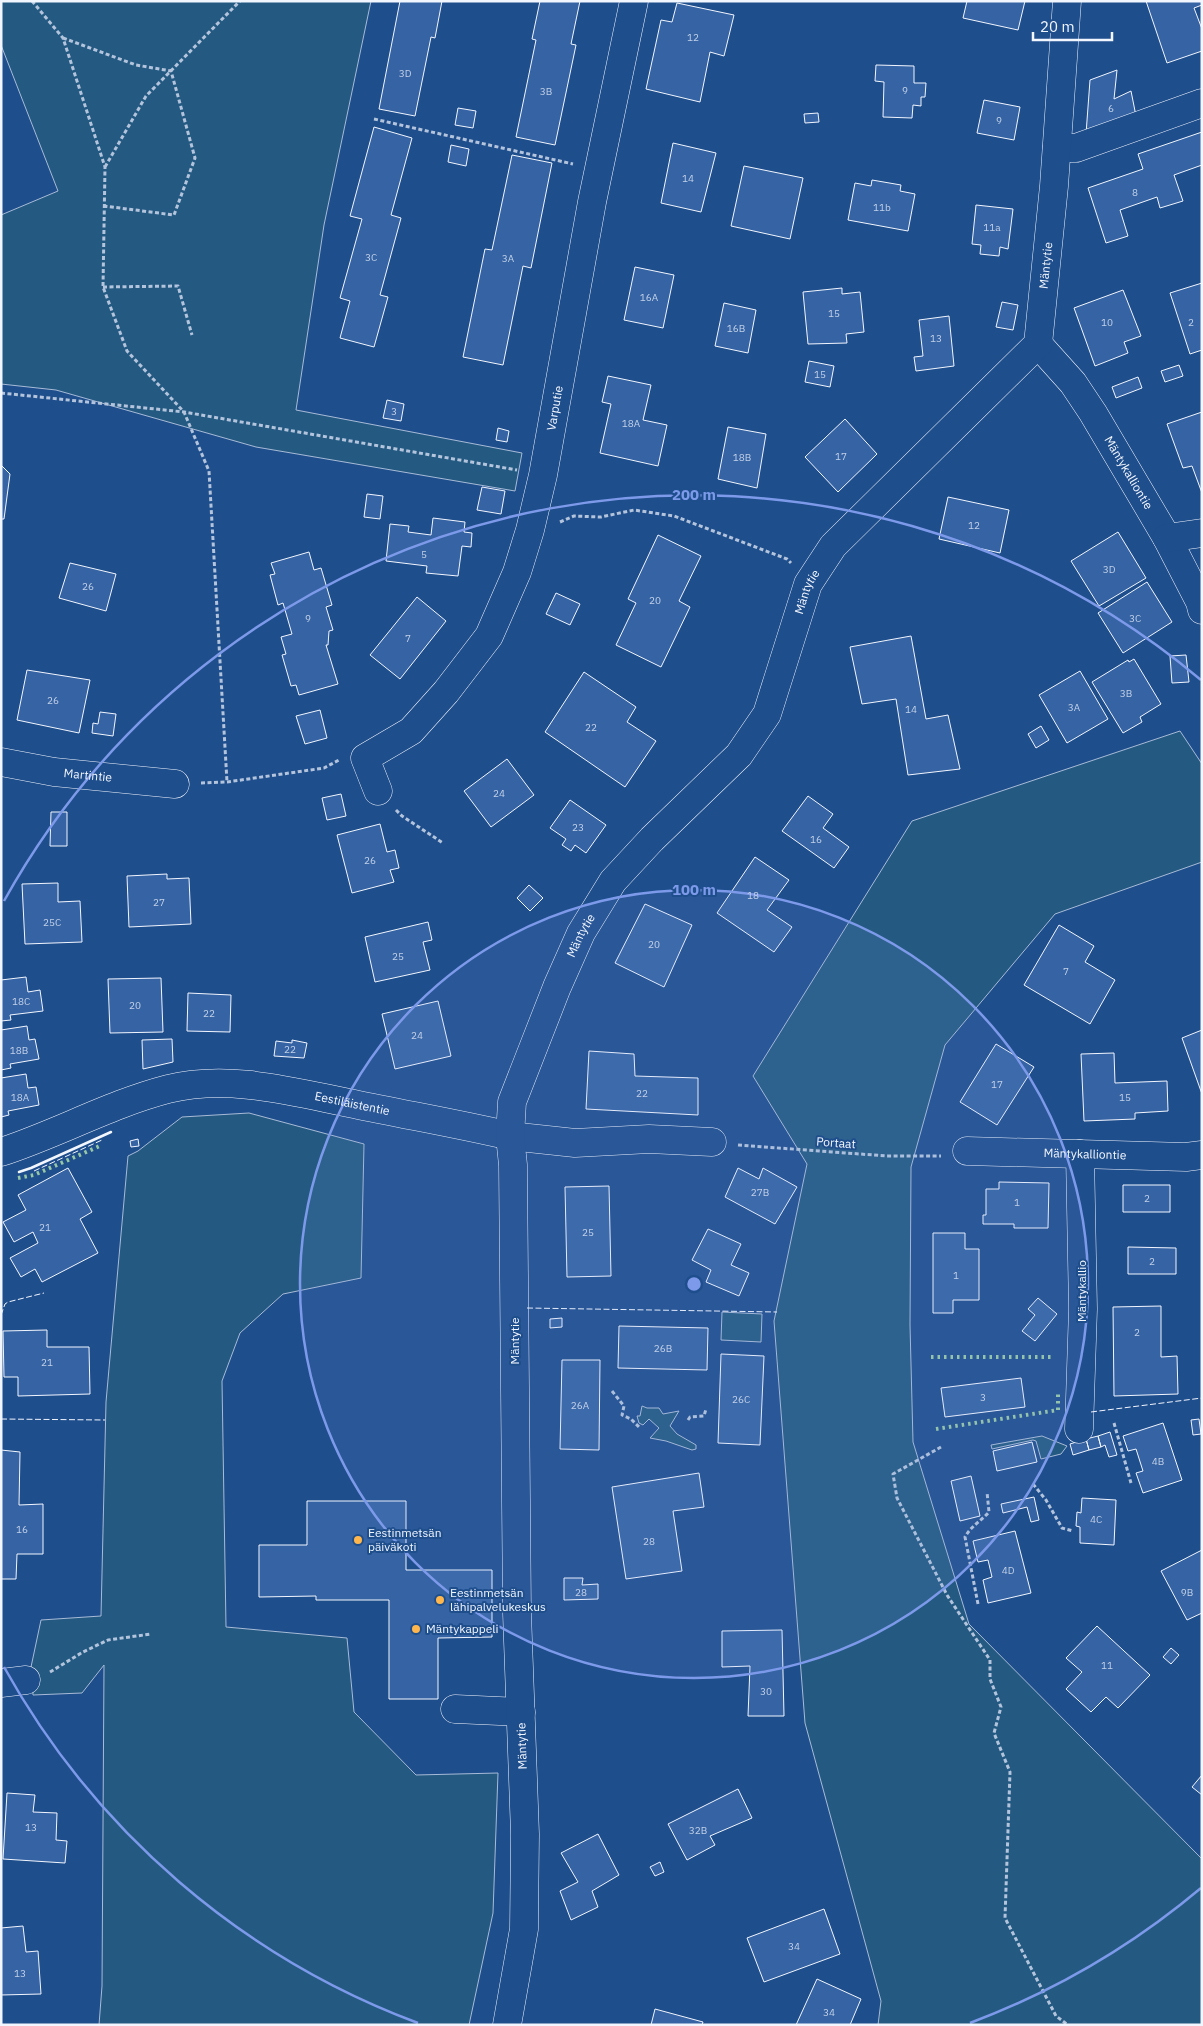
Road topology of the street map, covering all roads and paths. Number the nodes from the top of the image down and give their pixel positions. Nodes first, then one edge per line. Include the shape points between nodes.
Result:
1 (32, 1) edge
2 (240, 1) edge
3 (634, 1) edge
4 (1067, 1) edge
5 (62, 38) junction
6 (170, 71) junction
7 (1202, 104) edge
8 (374, 119) dead end
9 (1057, 148) junction
10 (577, 164) dead end
11 (105, 167) junction
12 (104, 206) junction
13 (104, 288) junction
14 (192, 335) dead end
15 (1038, 344) junction
16 (1, 393) edge
17 (184, 412) junction
18 (543, 476) junction
19 (530, 530) junction
20 (1202, 533) edge
21 (1167, 538) junction
22 (793, 566) dead end
23 (1202, 610) edge
24 (365, 758) junction
25 (1, 762) edge
26 (227, 782) junction
27 (175, 784) joint
28 (378, 791) joint
29 (443, 843) dead end
30 (510, 1136) junction
31 (712, 1142) joint
32 (1, 1152) edge
33 (959, 1154) joint
34 (1080, 1154) junction
35 (1202, 1155) edge
36 (612, 1391) dead end
37 (706, 1409) dead end
38 (688, 1420) dead end
39 (1114, 1423) dead end
40 (640, 1428) dead end
41 (1079, 1429) dead end
42 (941, 1448) dead end
43 (1131, 1483) dead end
44 (1033, 1484) dead end
45 (987, 1492) dead end
46 (1073, 1531) dead end
47 (978, 1604) dead end
48 (151, 1634) dead end
49 (14, 1681) edge
50 (455, 1709) dead end
51 (521, 1712) junction
52 (507, 2025) edge
53 (1068, 2025) edge

1 - 5 path
2 - 6 path
3 - 18 street, Varputie via 592,202
4 - 9 street, Mäntytie
5 - 6 path via 136,65
5 - 11 path
6 - 11 path via 146,96
6 - 12 path via 195,158 174,214
7 - 9 street via 1076,148
8 - 10 path
9 - 15 street, Mäntytie
11 - 12 path
12 - 13 path
13 - 14 path via 178,286
13 - 17 path via 127,351
15 - 21 street, Mäntykalliontie via 1073,383 1093,413
15 - 30 street, Mäntytie via 833,546 808,584 767,714 740,755 613,881 581,933 512,1102
16 - 17 path
17 - 18 path
17 - 26 path via 209,471
18 - 19 street, Varputie
19 - 22 path via 548,528 574,516 602,517 634,510 674,516 787,559
19 - 24 street, Varputie via 517,572 488,636 446,692 410,731
20 - 21 street
21 - 23 street, Mäntykalliontie
24 - 26 path via 362,747 324,768
24 - 28 street
25 - 27 street, Martintie via 54,772
26 - 27 path
28 - 29 path via 402,816
30 - 31 street, Eestiläistentie via 574,1143 649,1139
30 - 32 street, Eestiläistentie via 283,1088 204,1083 168,1089 130,1101
30 - 51 street, Mäntytie via 514,1165
31 - 33 path, Portaat via 888,1156
33 - 34 street, Mäntykalliontie
34 - 35 street, Mäntykalliontie
34 - 41 street, Mäntykallio via 1083,1309
36 - 40 path via 624,1406 622,1415
37 - 38 path via 704,1416
39 - 43 path
42 - 53 path via 893,1474 897,1498 947,1595 990,1660 990,1679 1001,1707 994,1733 1010,1772 1005,1918 1056,2016
44 - 46 path via 1062,1528
45 - 47 path via 990,1512 970,1528 965,1537
48 - 49 path via 108,1640 56,1669
50 - 51 street
51 - 52 street, Mäntytie via 524,1929

